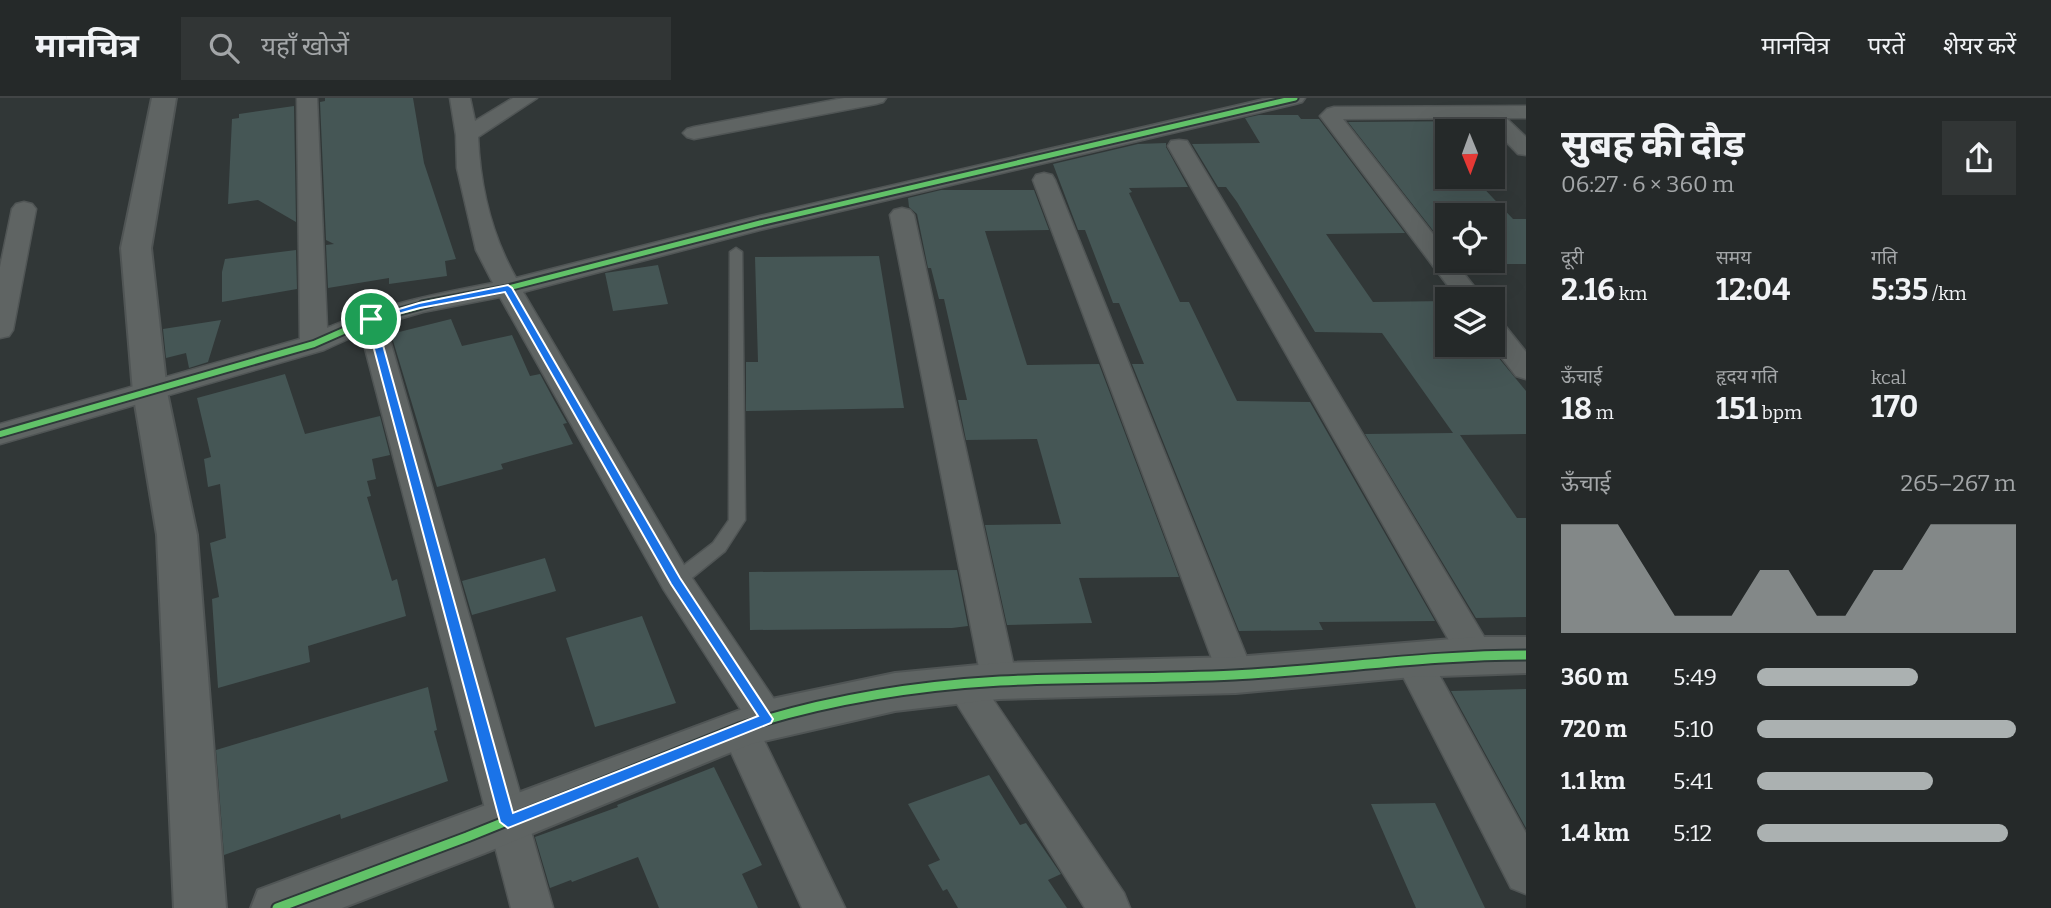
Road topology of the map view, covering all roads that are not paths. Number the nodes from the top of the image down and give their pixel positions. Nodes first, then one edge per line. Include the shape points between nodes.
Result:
1 (164, 98) edge
2 (307, 98) edge
3 (460, 98) edge
4 (527, 98) edge
5 (876, 98) edge
6 (1295, 98) edge
7 (1488, 112) junction
8 (1526, 112) edge
9 (694, 133) dead end
10 (467, 135) junction
11 (1179, 146) dead end
12 (1526, 149) edge
13 (1044, 180) dead end
14 (24, 209) dead end
15 (902, 215) dead end
16 (736, 252) dead end
17 (1462, 287) edge
18 (508, 288) junction
19 (371, 319) junction
20 (0, 330) edge
21 (1505, 343) edge
22 (314, 344) junction
23 (1526, 370) edge
24 (150, 392) junction
25 (0, 434) edge
26 (676, 581) junction
27 (1476, 655) junction
28 (1526, 656) edge
29 (1412, 659) junction
30 (1236, 675) junction
31 (981, 683) junction
32 (753, 723) junction
33 (508, 822) junction
34 (1526, 874) edge
35 (200, 908) edge
36 (277, 908) edge
37 (532, 908) edge
38 (824, 908) edge
39 (1109, 908) edge

1 - 24 street via 136,248
2 - 22 street
3 - 10 street
4 - 10 street
5 - 9 street
6 - 18 street via 761,223
7 - 8 street
7 - 12 street
7 - 17 street via 1330,116
10 - 18 street via 468,168 488,250
11 - 27 street
13 - 30 street
14 - 20 street
15 - 31 street
16 - 26 lane via 737,520 720,547
18 - 19 street
18 - 26 street
19 - 22 street
19 - 33 street
21 - 23 street
22 - 24 street
24 - 25 street
24 - 35 street via 177,535
26 - 32 street
27 - 28 street
27 - 29 street
29 - 30 street
29 - 34 street
30 - 31 street
31 - 32 street via 895,692
31 - 39 street
32 - 33 street
32 - 38 street
33 - 36 street
33 - 37 street

